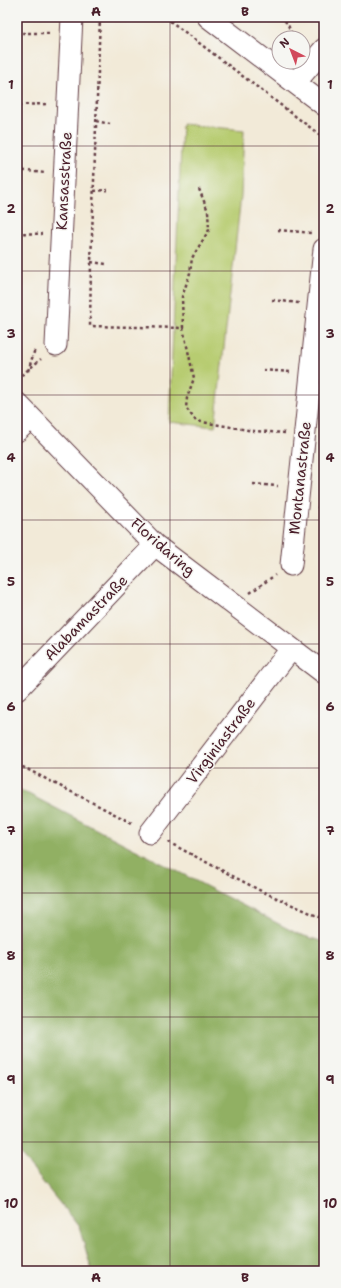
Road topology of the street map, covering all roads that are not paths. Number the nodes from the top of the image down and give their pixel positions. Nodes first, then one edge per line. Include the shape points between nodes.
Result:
1 (72, 17) edge
2 (208, 17) edge
3 (324, 49) edge
4 (295, 83) junction
5 (324, 105) edge
6 (320, 241) edge
7 (56, 345) dead end
8 (21, 418) edge
9 (156, 545) junction
10 (291, 565) dead end
11 (291, 649) junction
12 (324, 673) edge
13 (17, 690) edge
14 (150, 833) dead end

1 - 7 street, Kansasstraße
2 - 4 street
3 - 4 street
4 - 5 street
6 - 10 street, Montanastraße via 318,304
8 - 9 street, Floridaring
9 - 11 street, Floridaring
9 - 13 street, Alabamastraße
11 - 12 street, Floridaring
11 - 14 street, Virginiastraße

